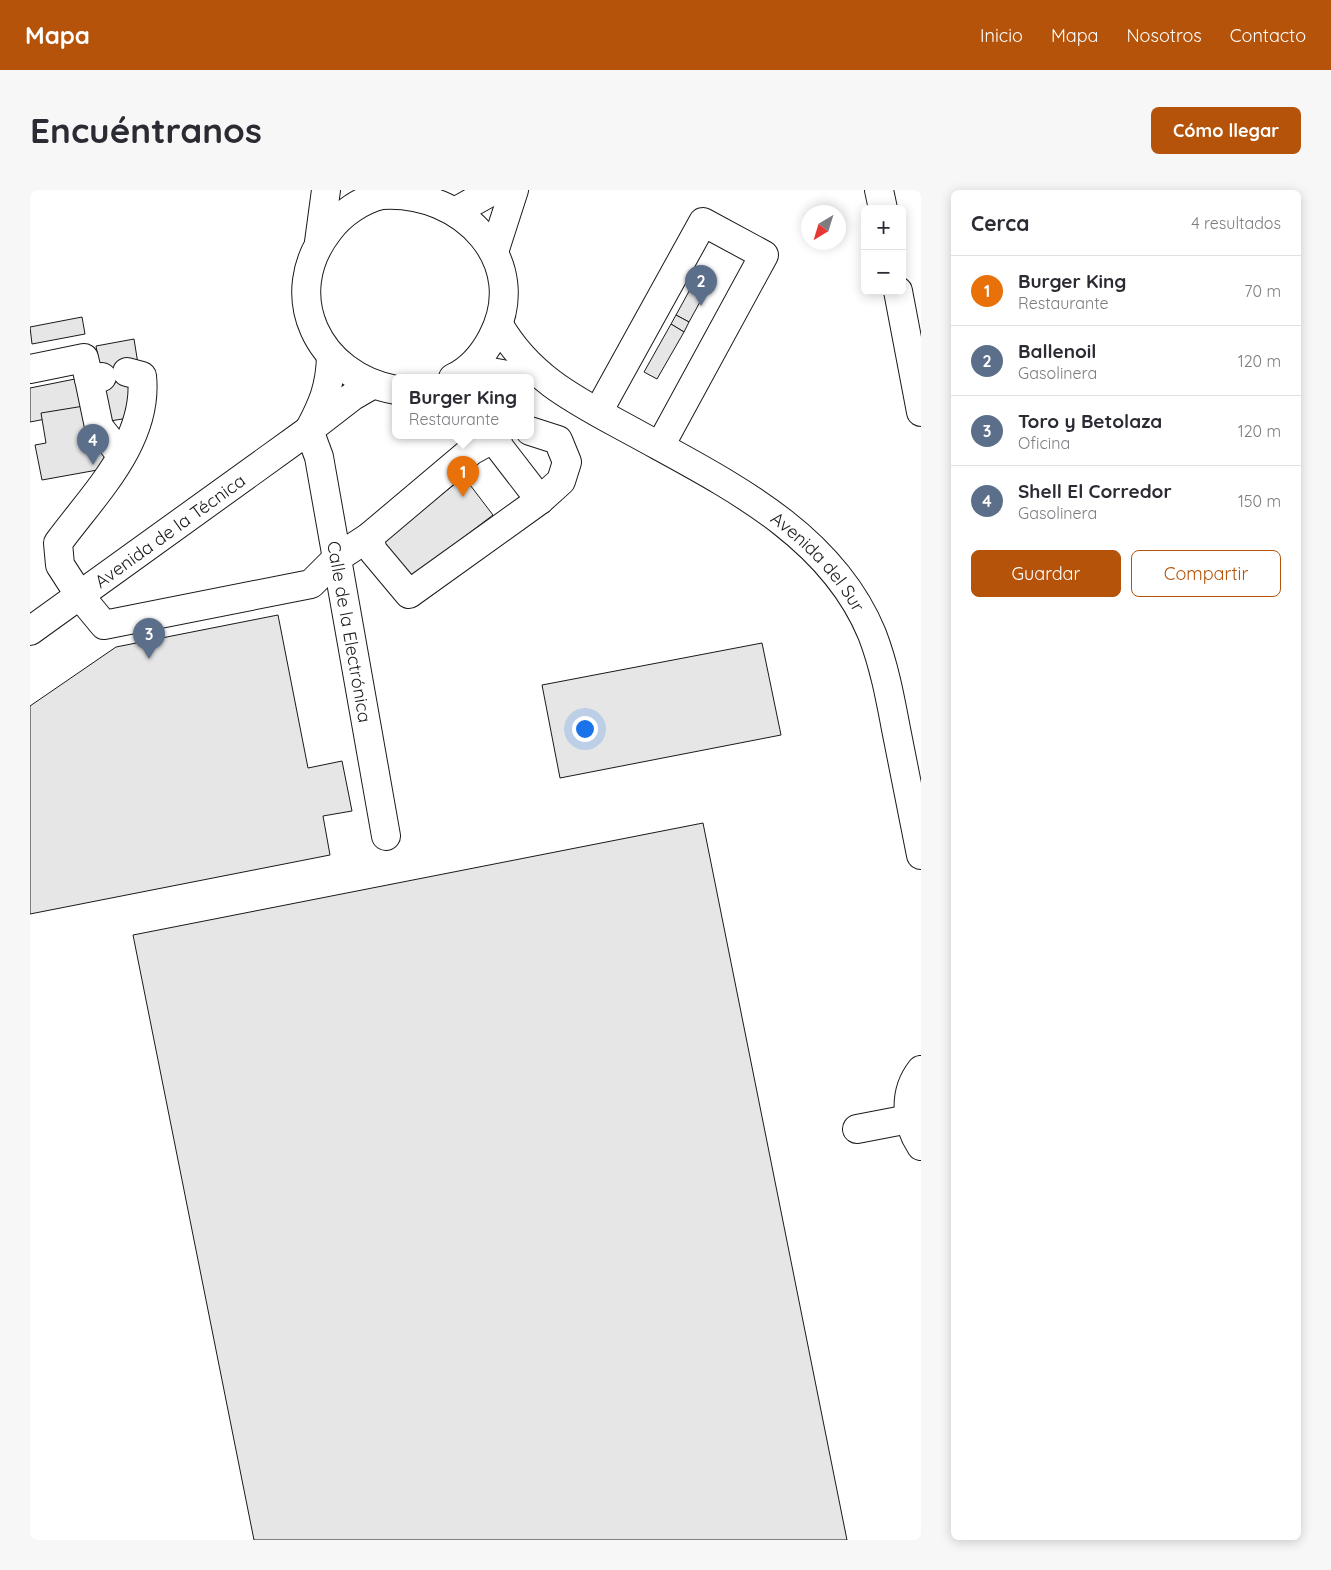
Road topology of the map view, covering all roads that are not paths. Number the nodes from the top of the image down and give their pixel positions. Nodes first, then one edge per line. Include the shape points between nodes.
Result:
1 (326, 190) edge
2 (494, 190) edge
3 (514, 190) edge
4 (879, 190) edge
5 (431, 194) edge
6 (357, 198) edge
7 (882, 205) edge
8 (460, 209) junction
9 (319, 242) junction
10 (495, 249) junction
11 (899, 295) edge
12 (499, 325) junction
13 (331, 357) junction
14 (30, 369) edge
15 (459, 374) edge
16 (474, 374) edge
17 (502, 374) edge
18 (106, 376) junction
19 (543, 384) edge
20 (383, 388) edge
21 (589, 407) junction
22 (921, 412) edge
23 (309, 430) junction
24 (534, 432) edge
25 (491, 439) edge
26 (496, 439) edge
27 (558, 440) junction
28 (660, 446) junction
29 (121, 456) junction
30 (540, 500) junction
31 (369, 537) junction
32 (337, 558) junction
33 (80, 596) junction
34 (30, 632) edge
35 (386, 836) dead end
36 (921, 855) edge
37 (921, 1070) edge
38 (909, 1119) junction
39 (857, 1129) dead end
40 (921, 1146) edge

1 - 9 street
2 - 8 street
3 - 10 street
4 - 7 street
5 - 6 street
5 - 8 street
6 - 9 street
8 - 10 street via 480,227
9 - 13 street via 310,265 306,289 308,314 317,337
10 - 12 street via 503,274 505,300
11 - 22 street
12 - 15 street via 484,352
12 - 19 street, Avenida del Sur via 510,344
13 - 20 street via 349,374
13 - 23 street, Avenida de la Técnica via 324,403
14 - 18 street via 84,358
16 - 17 street
18 - 29 street via 99,427
18 - 29 street via 142,376 141,414
19 - 21 street, Avenida del Sur
20 - 23 street, Avenida de la Técnica via 353,396
21 - 27 street
21 - 28 street, Avenida del Sur
21 - 28 street via 702,222 764,255
23 - 32 street, Calle de la Electrónica via 319,457
23 - 33 street, Avenida de la Técnica
24 - 27 street
25 - 31 street via 470,451
26 - 30 street
27 - 30 street via 567,462 561,481
28 - 36 street, Avenida del Sur via 770,511 803,538 831,568 856,604 872,634 884,671
29 - 33 street via 58,543 60,565
30 - 31 street via 410,594 373,551
31 - 32 street
32 - 33 street via 311,584 104,624
32 - 35 street, Calle de la Electrónica
33 - 34 street, Avenida de la Técnica
37 - 38 street via 915,1077 909,1098
38 - 39 street
38 - 40 street

